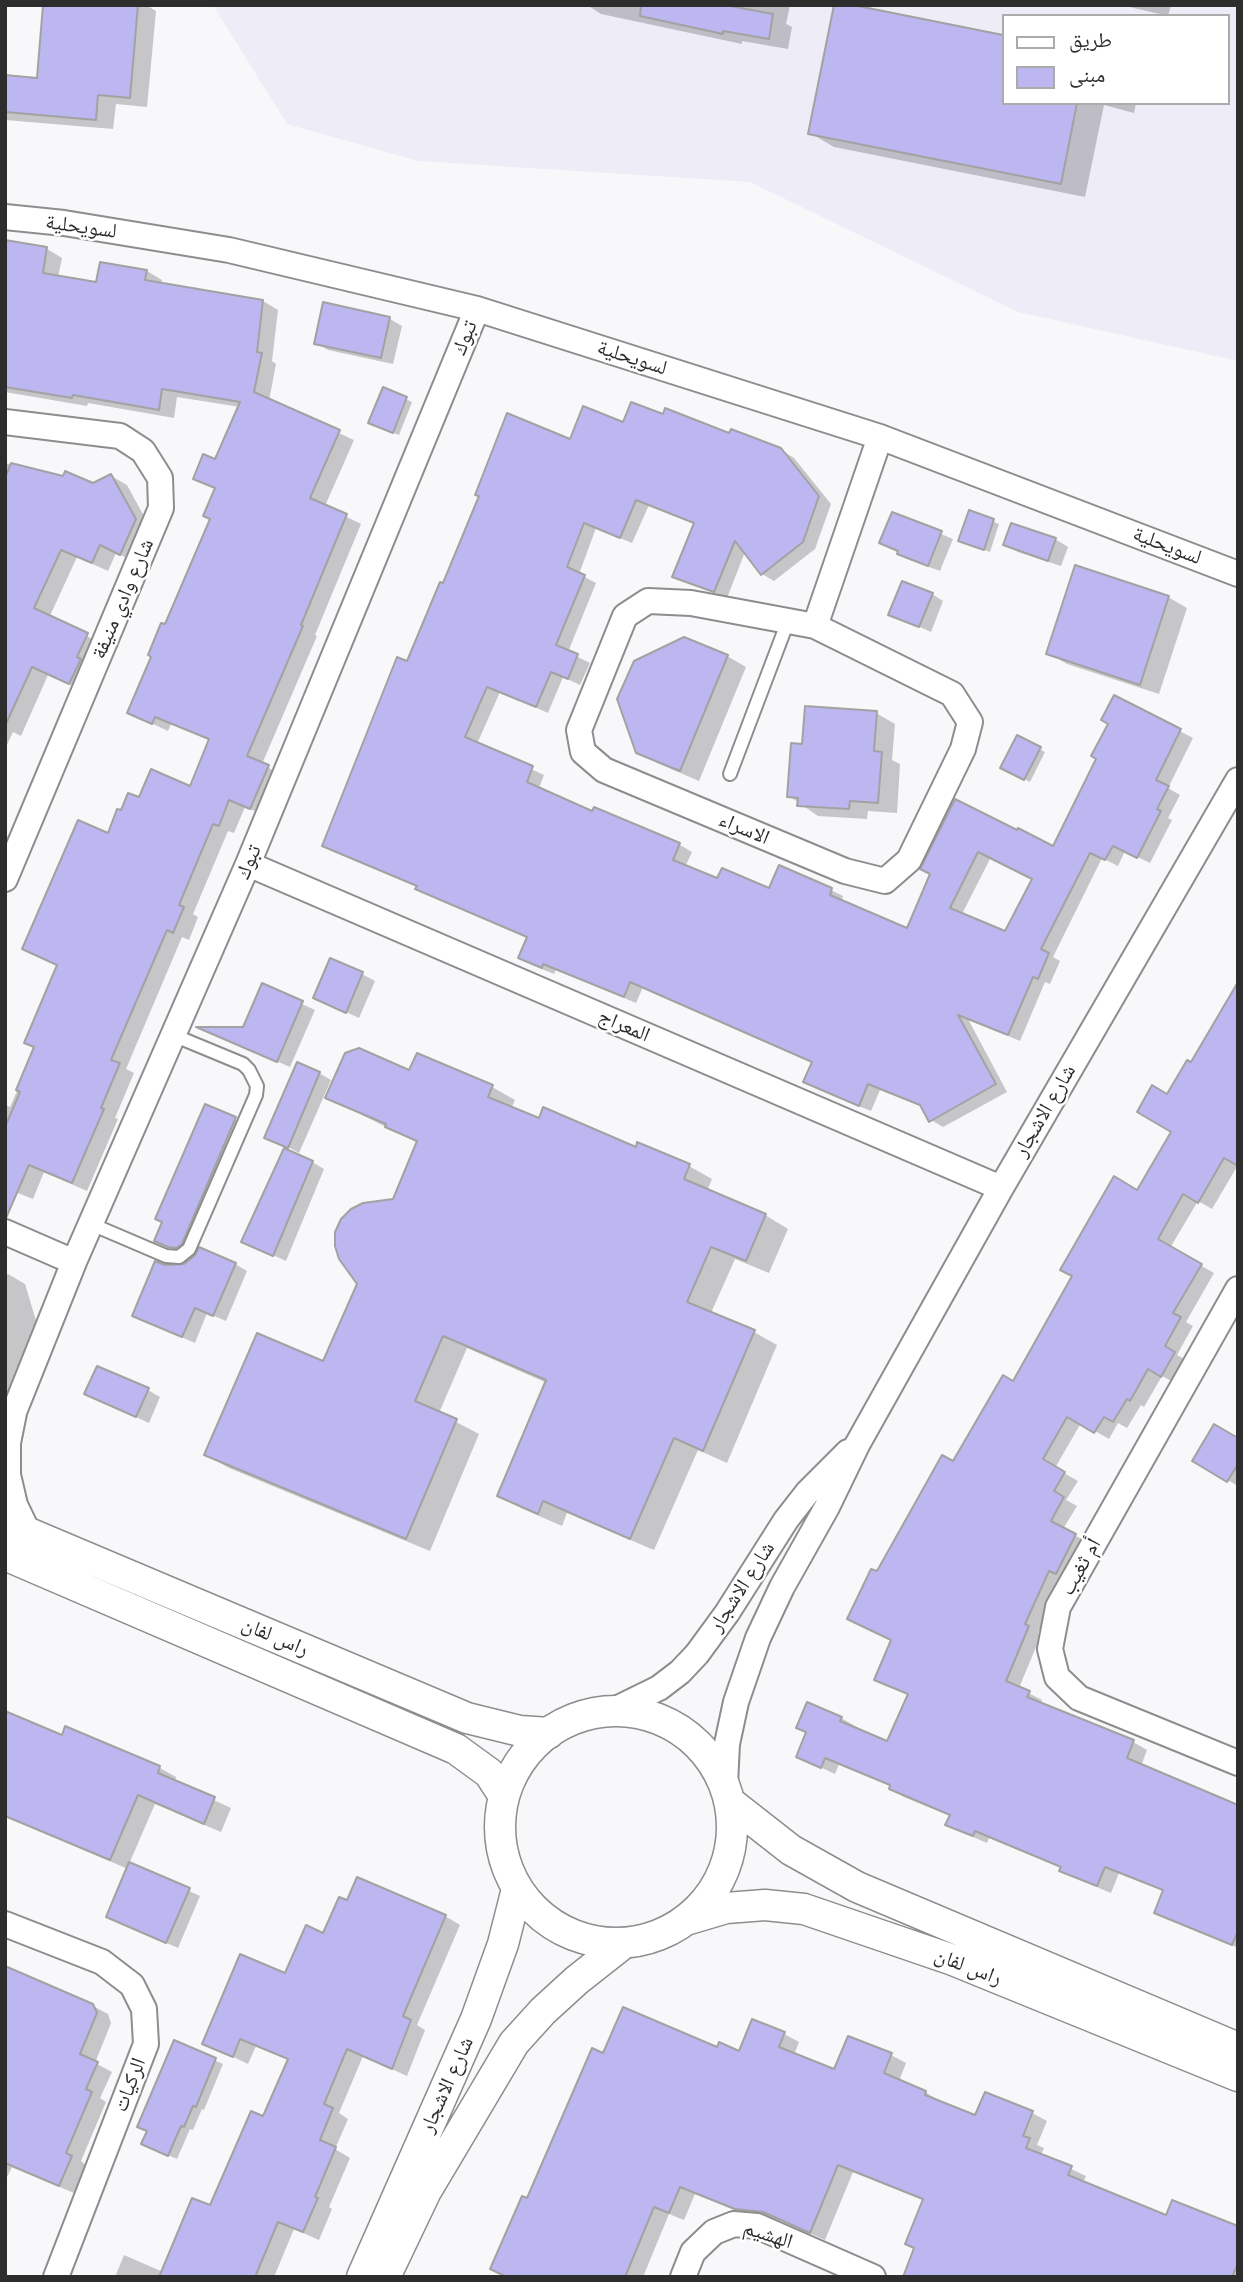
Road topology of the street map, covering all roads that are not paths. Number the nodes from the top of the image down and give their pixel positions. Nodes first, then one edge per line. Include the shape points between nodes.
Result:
1 (5, 217) edge
2 (477, 309) junction
3 (5, 422) edge
4 (880, 438) junction
5 (1238, 574) edge
6 (788, 621) junction
7 (814, 626) junction
8 (730, 774) dead end
9 (1238, 780) edge
10 (13, 838) edge
11 (248, 864) junction
12 (5, 878) edge
13 (173, 1035) junction
14 (1001, 1188) junction
15 (91, 1224) junction
16 (5, 1232) edge
17 (74, 1262) junction
18 (1238, 1289) edge
19 (10, 1419) edge
20 (857, 1445) junction
21 (17, 1529) edge
22 (5, 1555) edge
23 (612, 1711) junction
24 (549, 1732) junction
25 (1238, 1763) edge
26 (728, 1794) junction
27 (505, 1796) junction
28 (517, 1889) junction
29 (688, 1919) junction
30 (5, 1924) edge
31 (624, 1943) junction
32 (1238, 2048) edge
33 (1238, 2076) edge
34 (56, 2277) edge
35 (362, 2277) edge
36 (385, 2277) edge
37 (683, 2277) edge
38 (873, 2277) edge

1 - 2 street, لسويحلية via 229,250
2 - 4 street, لسويحلية
2 - 11 street, تبوك
3 - 10 street, شارع وادي منيفة via 120,436 144,451 160,478 160,508
4 - 5 street, لسويحلية
4 - 7 street
6 - 7 street, الاسراء
6 - 7 street, الاسراء via 691,603 648,601 625,616 579,730 583,752 604,770 845,871 885,881 909,860 963,749 970,722 953,694
6 - 8 lane
9 - 14 street, شارع الاشجار
10 - 12 street, شارع وادي منيفة
11 - 13 street, تبوك
11 - 14 street, المعراج
13 - 15 street, تبوك
13 - 15 lane via 243,1064 257,1086 190,1249 179,1257 166,1256
14 - 20 street, شارع الاشجار
15 - 17 street, تبوك
16 - 17 street
17 - 19 street, تبوك
18 - 25 street, أم ثغيب via 1058,1607 1049,1649 1057,1677 1079,1698
19 - 21 street, تبوك via 8,1475
20 - 23 street, شارع الاشجار via 786,1520 698,1654 659,1688
20 - 26 street, شارع الاشجار via 758,1638 727,1744
21 - 24 street, راس لفان via 467,1718 520,1731
22 - 27 street, راس لفان via 456,1749 489,1773
23 - 24 street via 590,1714
23 - 26 street via 648,1714 680,1729 707,1753
24 - 27 street via 514,1772
26 - 29 street via 733,1829 721,1879
26 - 32 street, راس لفان via 791,1850 857,1887
27 - 28 street via 503,1853
28 - 31 street via 552,1925 574,1936
28 - 35 street, شارع الاشجار via 476,2019
29 - 31 street via 647,1940
29 - 33 street, راس لفان via 726,1908 804,1909 953,1960
30 - 34 street, الركيات via 102,1962 132,1985 144,2010 146,2044
31 - 36 street, شارع الاشجار via 551,2003 514,2043 426,2191
37 - 38 street, الهشيم via 693,2252 714,2232 734,2224 757,2226

